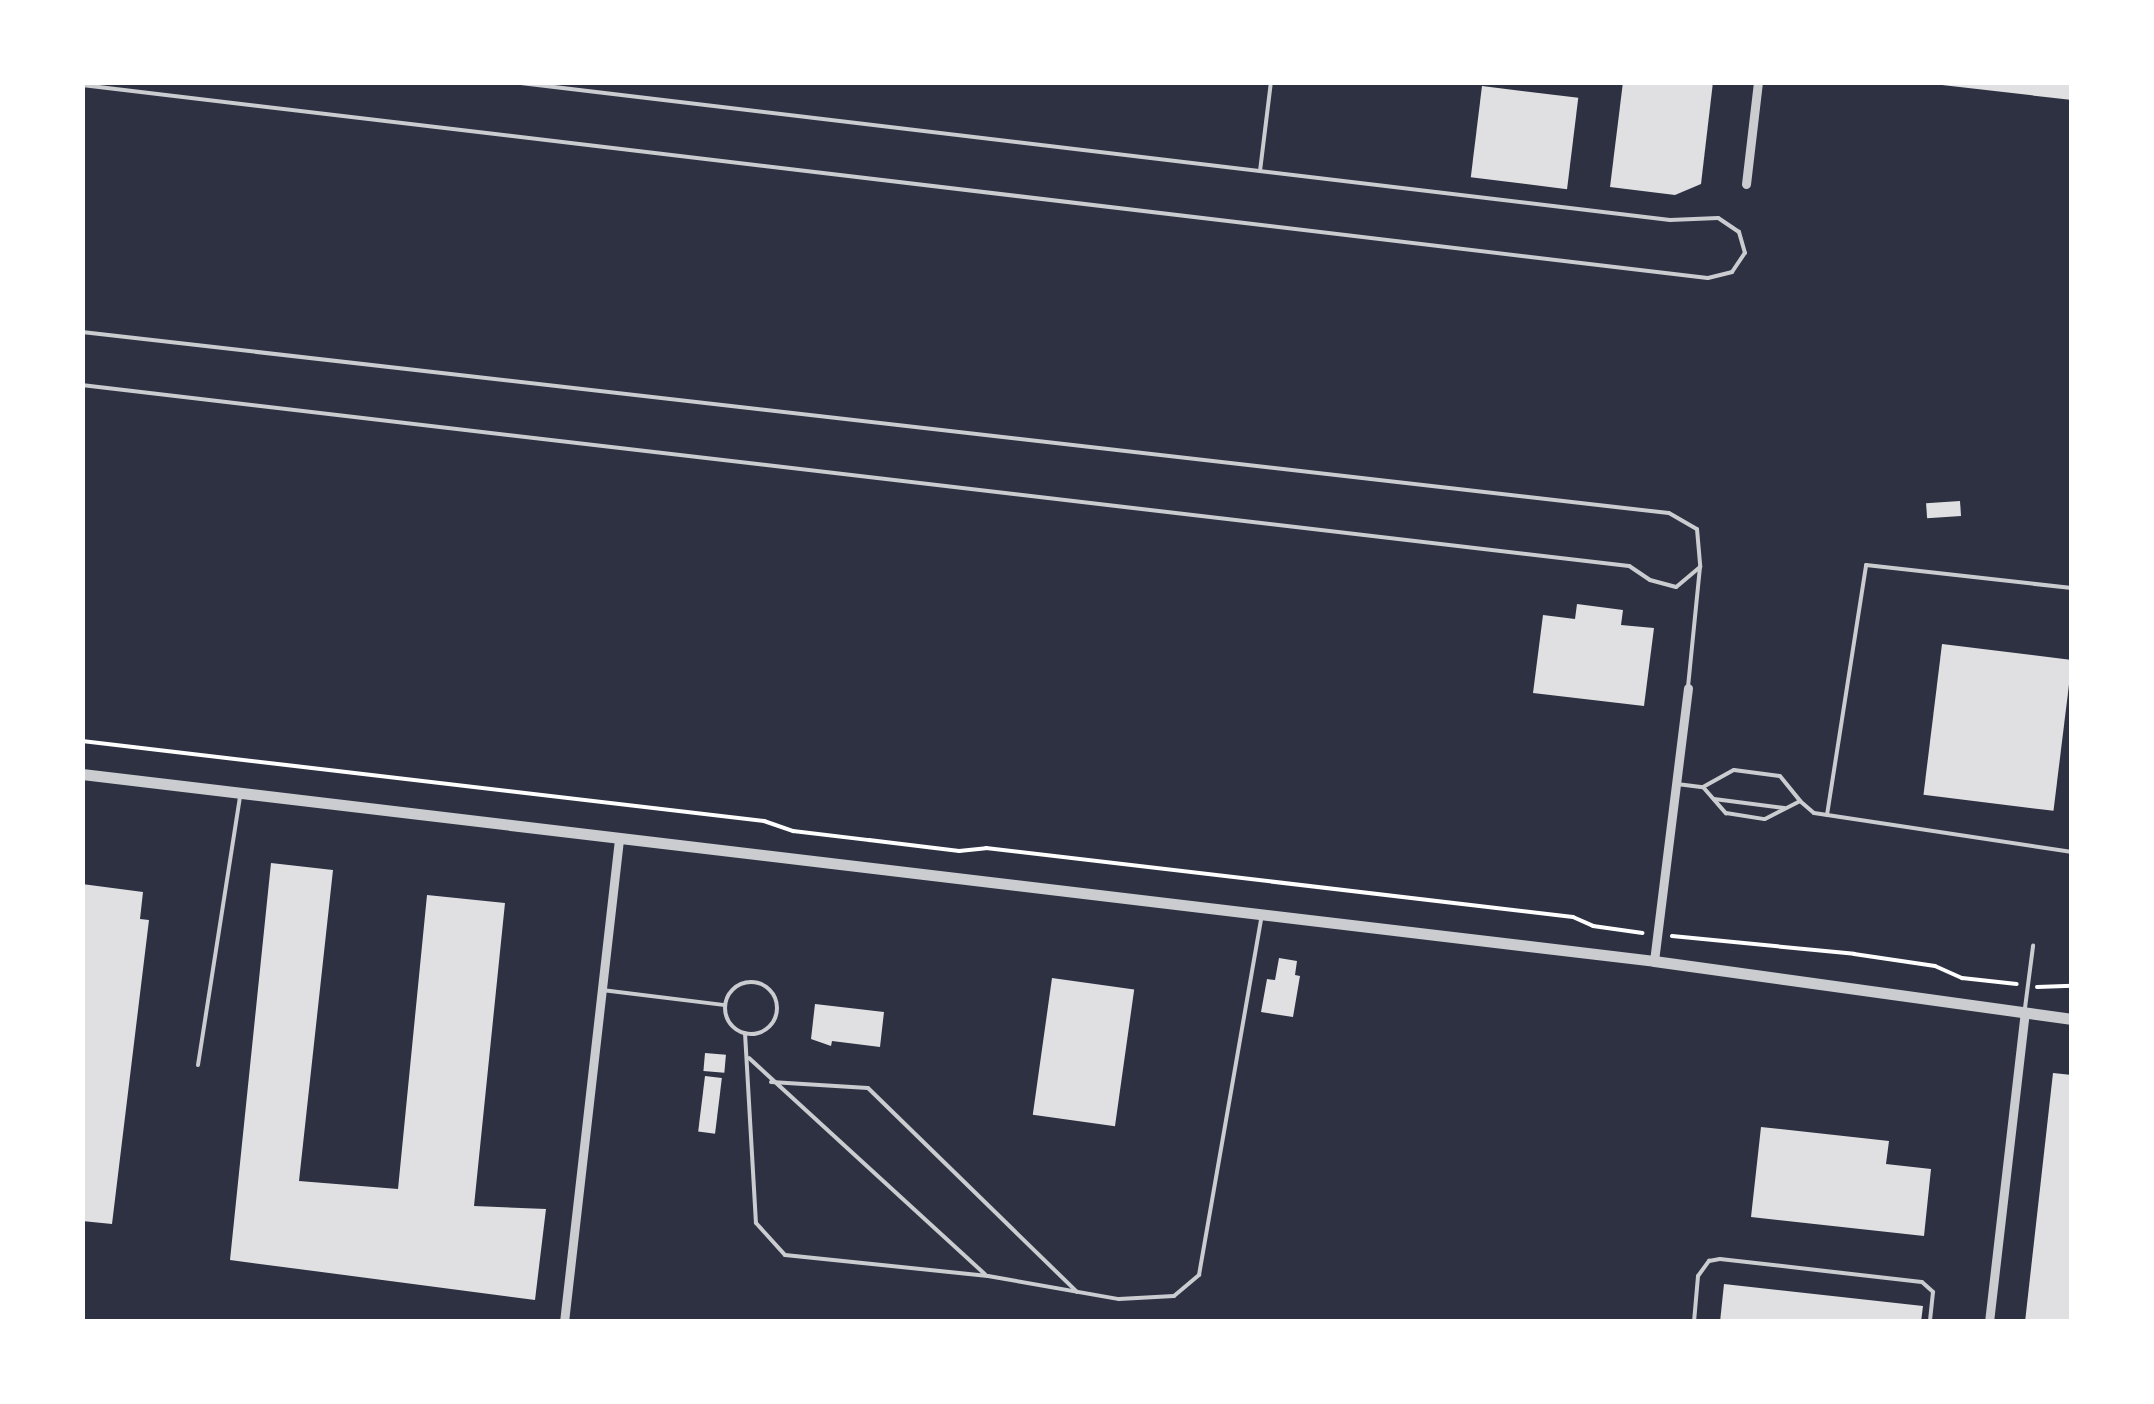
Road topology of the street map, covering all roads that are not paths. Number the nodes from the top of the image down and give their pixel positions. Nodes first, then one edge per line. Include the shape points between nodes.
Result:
1 (512, 82) edge
2 (1271, 82) edge
3 (1758, 82) edge
4 (82, 85) edge
5 (1260, 171) junction
6 (1746, 184) dead end
7 (82, 332) edge
8 (82, 385) edge
9 (1700, 567) junction
10 (2072, 588) edge
11 (1688, 688) joint
12 (82, 774) edge
13 (1678, 784) junction
14 (1703, 787) junction
15 (240, 792) junction
16 (1714, 799) junction
17 (1800, 801) junction
18 (1786, 808) junction
19 (1827, 815) junction
20 (619, 838) junction
21 (2072, 852) edge
22 (1262, 914) junction
23 (2033, 946) dead end
24 (1654, 961) junction
25 (602, 990) junction
26 (725, 1005) junction
27 (2024, 1013) junction
28 (2072, 1020) edge
29 (745, 1034) junction
30 (748, 1058) junction
31 (198, 1065) dead end
32 (771, 1082) junction
33 (988, 1276) junction
34 (1080, 1294) junction
35 (564, 1322) edge
36 (1694, 1322) edge
37 (1930, 1322) edge
38 (1990, 1322) edge

1 - 5 lane
2 - 5 lane
3 - 6 street
4 - 5 lane via 1708,278 1732,272 1745,253 1739,232 1718,218 1670,220
7 - 9 lane via 1669,513 1697,529
8 - 9 lane via 1629,566 1676,587
9 - 11 lane
10 - 19 lane via 1866,566
11 - 13 street
12 - 15 street
13 - 14 lane
13 - 24 street
14 - 16 lane
14 - 17 lane via 1734,770 1780,776
15 - 20 street
15 - 31 lane
16 - 18 lane
16 - 18 lane via 1726,813 1765,819
17 - 18 lane
17 - 19 lane
19 - 21 lane
20 - 22 street
20 - 25 street
22 - 24 street
22 - 34 lane via 1199,1274 1174,1296 1119,1300
23 - 27 lane
24 - 27 street
25 - 26 lane
25 - 35 street
26 - 29 lane via 734,1028
26 - 29 lane via 730,993 751,982 772,994 776,1018 758,1034
27 - 28 street
27 - 38 street
29 - 30 lane
30 - 32 lane
30 - 33 lane via 756,1223 785,1255
32 - 33 lane
32 - 34 lane via 868,1088
33 - 34 lane
36 - 37 lane via 1698,1276 1720,1259 1922,1282 1933,1292

